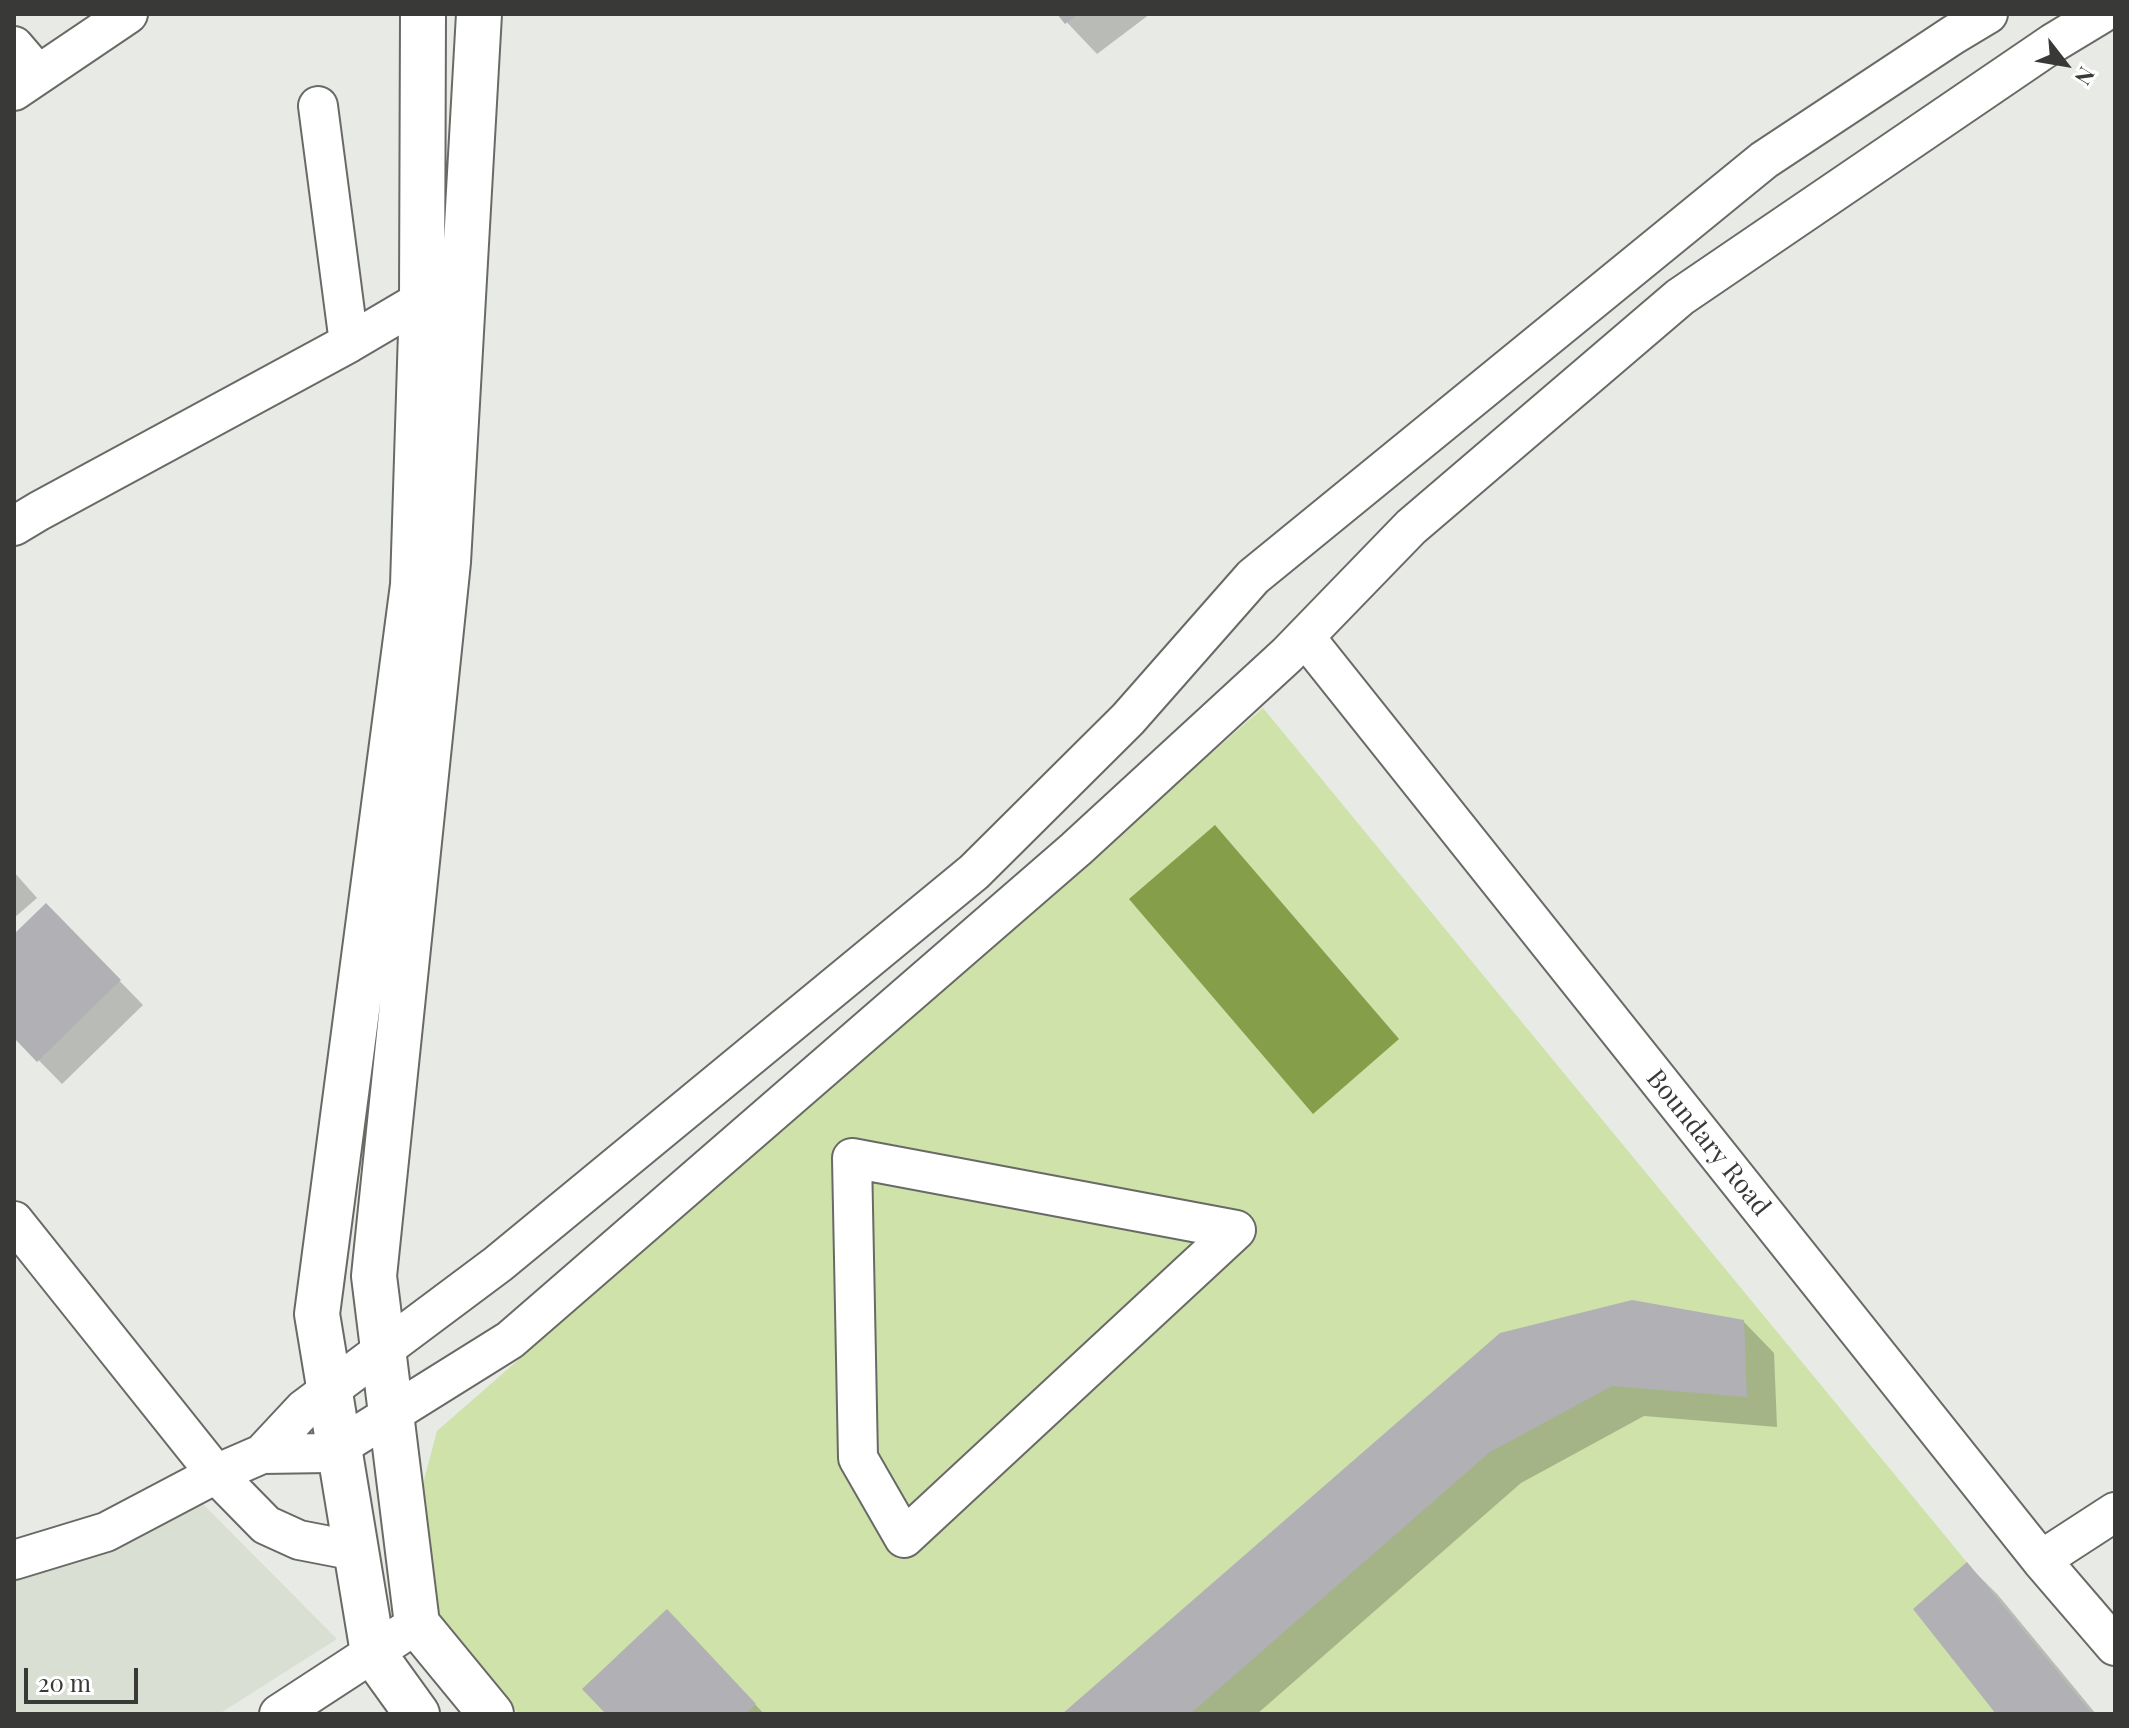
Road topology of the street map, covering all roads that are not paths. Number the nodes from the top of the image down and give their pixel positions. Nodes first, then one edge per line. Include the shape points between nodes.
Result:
1 (128, 14) edge
2 (423, 14) edge
3 (479, 14) edge
4 (1988, 14) edge
5 (2101, 14) edge
6 (22, 71) edge
7 (318, 106) dead end
8 (422, 300) junction
9 (349, 343) junction
10 (14, 526) edge
11 (1305, 637) junction
12 (852, 1158) joint
13 (14, 1221) edge
14 (384, 1350) junction
15 (330, 1390) junction
16 (391, 1414) junction
17 (339, 1447) junction
18 (262, 1454) junction
19 (216, 1474) junction
20 (2115, 1512) edge
21 (356, 1551) junction
22 (14, 1560) edge
23 (2041, 1560) junction
24 (417, 1624) junction
25 (2115, 1646) edge
26 (373, 1653) junction
27 (279, 1714) edge
28 (417, 1714) edge
29 (491, 1714) edge

1 - 6 street
2 - 8 main road
3 - 14 main road via 448,562 374,1276
4 - 14 street via 1764,160 1265,567 1128,719 974,872 498,1264
5 - 11 street via 1680,297 1411,527
7 - 9 street
8 - 9 street
8 - 15 main road via 413,585 317,1314
9 - 10 street
11 - 16 street via 1076,849 510,1340
11 - 23 street, Boundary Road
12 - 12 street via 1052,1196 1236,1230 904,1538 858,1458
13 - 19 street
14 - 15 street
14 - 16 main road
15 - 17 main road
15 - 18 street
16 - 17 street
16 - 24 main road
17 - 18 street via 329,1453
17 - 21 main road
18 - 19 street
19 - 21 street via 266,1525 299,1540
19 - 22 street via 106,1532
20 - 23 street
21 - 26 main road
23 - 25 street, Boundary Road
24 - 26 street
24 - 29 main road
26 - 27 street
26 - 28 main road

